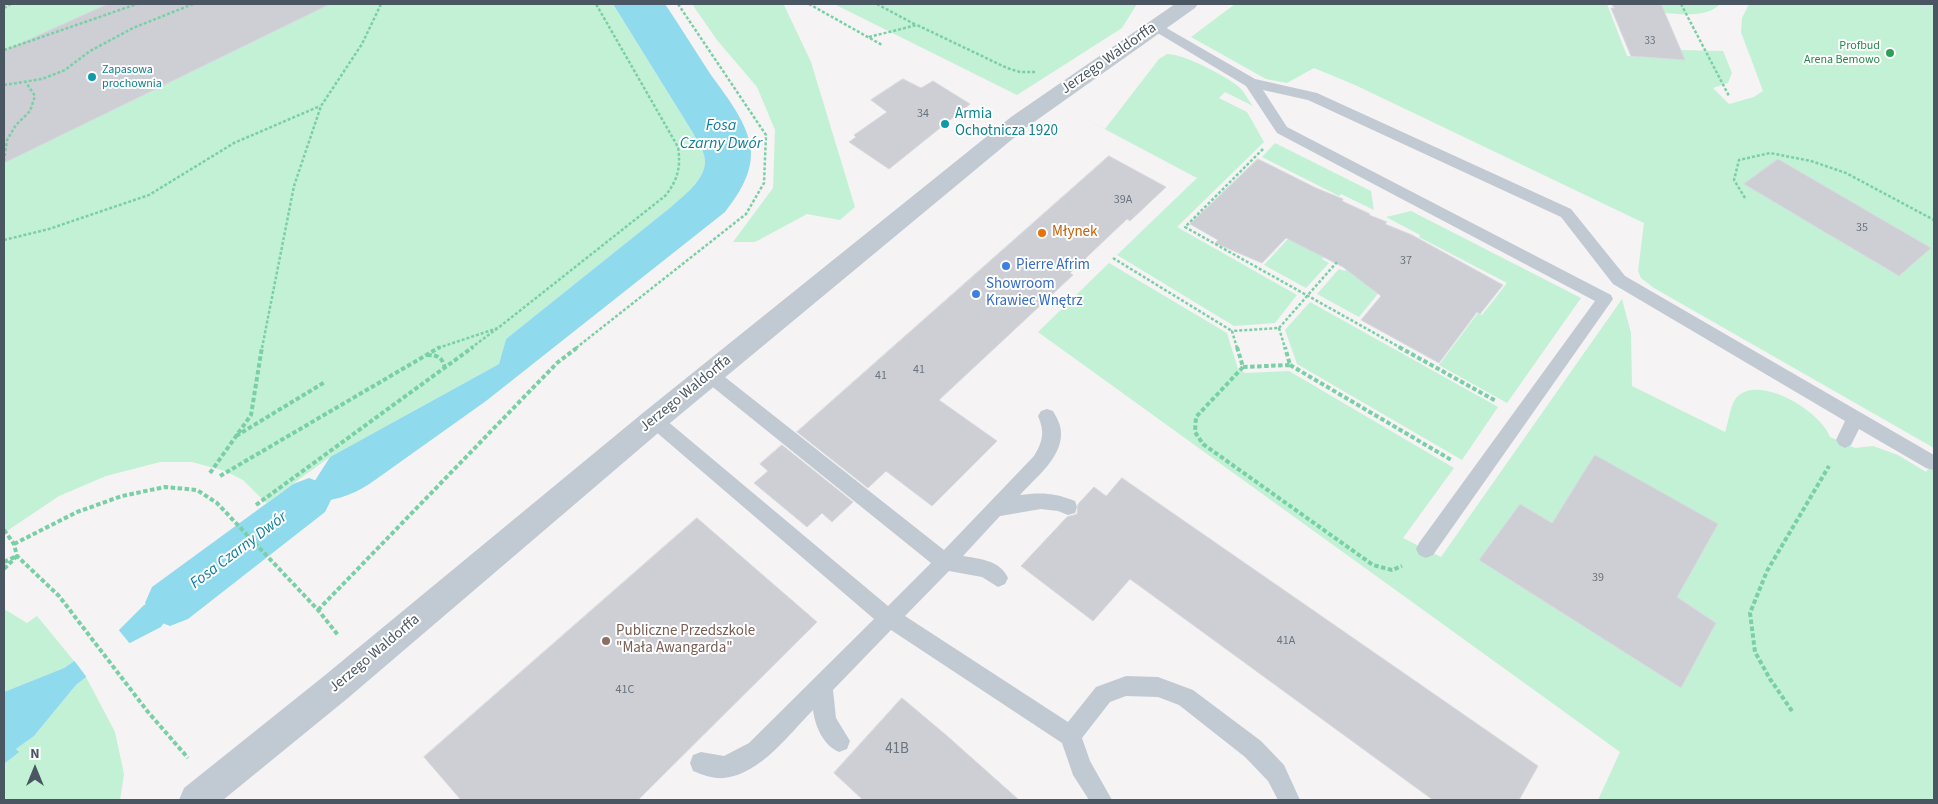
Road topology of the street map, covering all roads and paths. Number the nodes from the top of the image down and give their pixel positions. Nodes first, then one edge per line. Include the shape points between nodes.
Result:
1 (11, 4) edge
2 (137, 4) edge
3 (193, 4) edge
4 (381, 4) edge
5 (596, 4) edge
6 (809, 4) edge
7 (877, 4) edge
8 (1188, 4) edge
9 (1681, 4) edge
10 (679, 5) edge
11 (4, 8) edge
12 (917, 25) junction
13 (1156, 26) junction
14 (869, 37) junction
15 (882, 45) dead end
16 (4, 50) edge
17 (25, 81) junction
18 (1251, 84) junction
19 (4, 85) edge
20 (1070, 86) junction
21 (1729, 96) dead end
22 (321, 106) junction
23 (1264, 148) dead end
24 (4, 161) edge
25 (1745, 198) dead end
26 (1934, 220) edge
27 (4, 240) edge
28 (1114, 258) dead end
29 (1337, 262) dead end
30 (1308, 295) junction
31 (498, 328) junction
32 (1279, 328) junction
33 (1232, 332) junction
34 (427, 355) junction
35 (1290, 365) junction
36 (1243, 368) junction
37 (445, 369) junction
38 (710, 375) junction
39 (325, 382) dead end
40 (1047, 416) dead end
41 (1521, 416) junction
42 (1856, 417) junction
43 (654, 420) junction
44 (234, 437) junction
45 (1845, 440) joint
46 (1932, 463) dead end
47 (210, 473) dead end
48 (220, 476) dead end
49 (1478, 476) junction
50 (256, 504) dead end
51 (1068, 506) dead end
52 (995, 509) junction
53 (4, 530) edge
54 (14, 544) junction
55 (1426, 549) joint
56 (17, 556) junction
57 (4, 562) edge
58 (944, 562) junction
59 (4, 569) edge
60 (998, 578) dead end
61 (318, 610) junction
62 (889, 618) junction
63 (362, 664) junction
64 (822, 686) junction
65 (1792, 711) dead end
66 (1070, 736) junction
67 (838, 740) dead end
68 (701, 763) dead end
69 (205, 793) edge
70 (1101, 800) edge
71 (1289, 800) edge

1 - 11 path
2 - 16 path
3 - 17 path via 133,28 90,50 65,70
4 - 22 path via 362,44
5 - 31 path via 678,147 681,165 677,181 665,196
6 - 14 path
7 - 12 path
8 - 13 street, Jerzego Waldorffa
9 - 21 path
10 - 61 path via 766,135 764,183 746,214 557,363
12 - 14 path
12 - 20 path via 1007,68 1054,75
13 - 18 lane
13 - 20 street, Jerzego Waldorffa
14 - 15 path
17 - 19 path
17 - 24 path via 35,96 30,110 7,140
18 - 41 lane via 1282,130 1605,299
18 - 42 lane via 1312,96 1566,213 1619,280
20 - 38 street, Jerzego Waldorffa via 1018,122
22 - 27 path via 234,143 149,195 49,229
22 - 44 path via 294,186 250,414
23 - 30 path via 1185,227
25 - 26 path via 1734,180 1739,160 1770,153 1811,161 1846,173
28 - 33 path
29 - 30 path
30 - 32 path
30 - 41 path
31 - 34 path via 441,346
31 - 37 path
32 - 33 path
32 - 35 path
33 - 36 path
34 - 37 path via 436,355 443,360
34 - 48 path
35 - 36 path
35 - 49 path
36 - 55 path via 1196,417 1195,432 1203,444 1373,565 1392,570 1413,562
37 - 50 path
38 - 43 street, Jerzego Waldorffa
38 - 58 lane
39 - 44 path
40 - 52 lane via 1053,427 1052,442 1040,461
41 - 49 lane
42 - 45 lane
42 - 46 lane
43 - 62 lane via 873,608
43 - 63 street, Jerzego Waldorffa
44 - 47 path
45 - 65 path via 1767,571 1750,613 1755,652
49 - 55 lane
51 - 52 lane via 1042,501
52 - 58 lane
53 - 54 path
54 - 56 path
54 - 61 path via 77,512 122,496 165,487 197,490 217,503
56 - 57 path
56 - 59 path
56 - 69 path via 59,596
58 - 60 lane via 986,569
58 - 62 lane
61 - 63 path
62 - 64 lane
62 - 66 lane
63 - 69 street, Jerzego Waldorffa
64 - 67 lane via 823,714 828,728
64 - 68 lane via 757,751 731,767 714,768
66 - 70 lane via 1081,767
66 - 71 lane via 1103,694 1126,686 1158,687 1186,697 1253,749 1276,773

